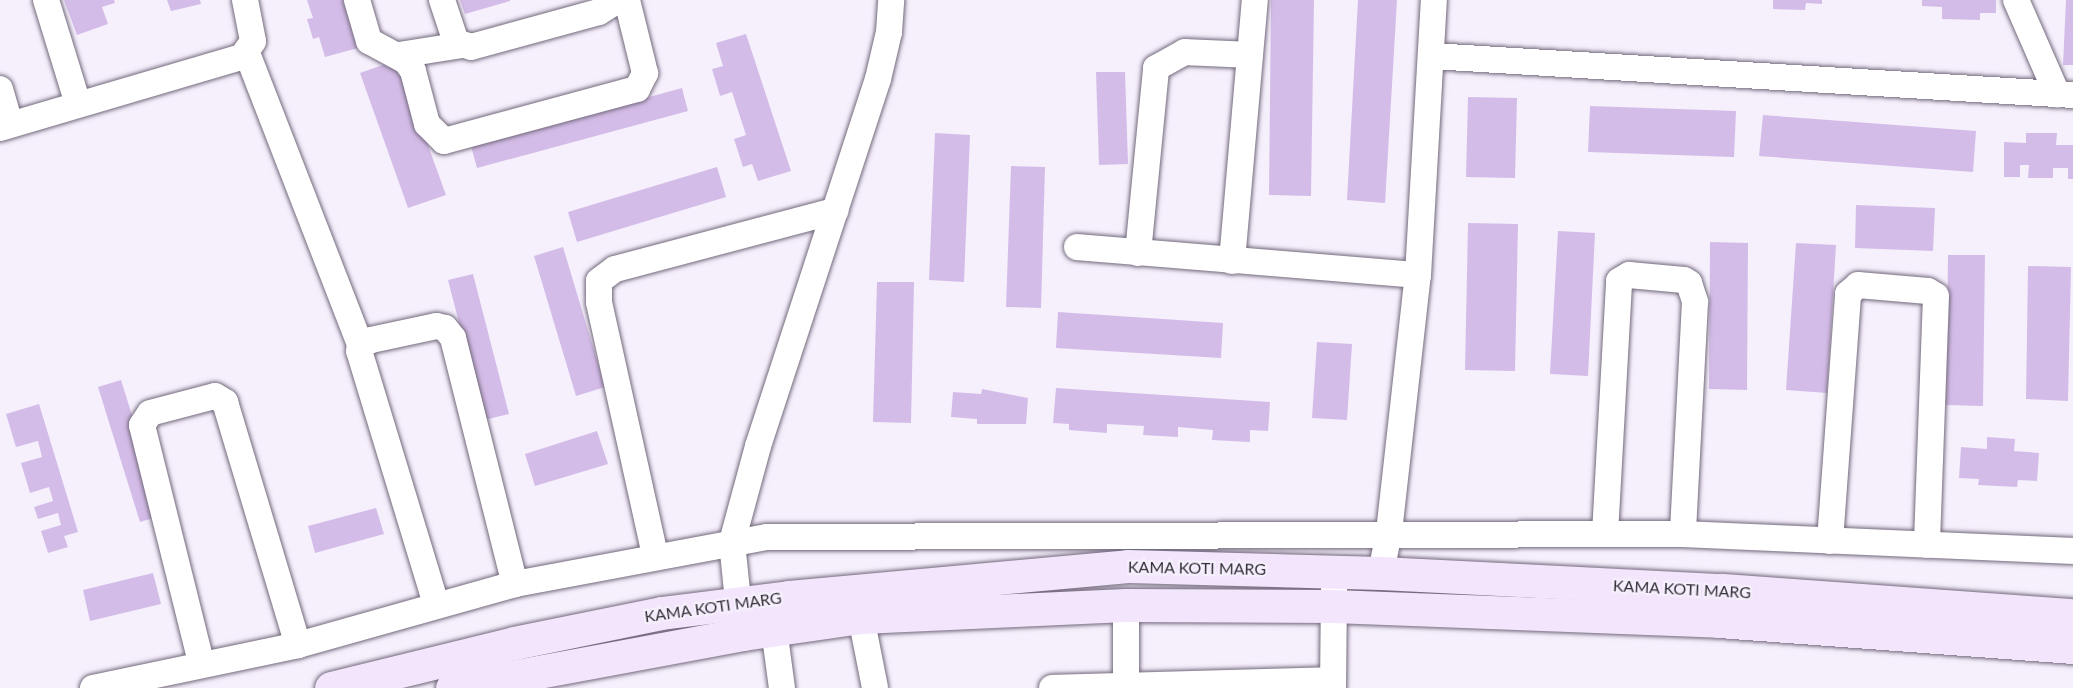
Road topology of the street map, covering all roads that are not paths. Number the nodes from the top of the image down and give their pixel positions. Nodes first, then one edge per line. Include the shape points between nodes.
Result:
1 (46, 0) edge
2 (245, 0) edge
3 (357, 0) edge
4 (442, 0) edge
5 (627, 0) edge
6 (891, 0) edge
7 (1255, 0) edge
8 (1434, 0) edge
9 (2016, 0) edge
10 (604, 4) edge
11 (462, 45) junction
12 (247, 53) junction
13 (399, 55) junction
14 (1250, 55) junction
15 (1432, 57) junction
16 (0, 89) edge
17 (2065, 94) edge
18 (78, 104) junction
19 (5, 126) edge
20 (835, 211) junction
21 (1077, 247) dead end
22 (1138, 253) junction
23 (1232, 261) junction
24 (1418, 275) junction
25 (360, 345) junction
26 (1389, 532) junction
27 (1605, 534) junction
28 (1683, 534) junction
29 (1830, 541) junction
30 (732, 542) junction
31 (1927, 545) junction
32 (2073, 551) edge
33 (655, 555) junction
34 (1335, 572) junction
35 (1381, 573) junction
36 (515, 584) junction
37 (436, 604) junction
38 (1126, 605) junction
39 (1333, 606) junction
40 (2073, 615) edge
41 (861, 617) junction
42 (751, 622) junction
43 (298, 645) junction
44 (2073, 647) edge
45 (201, 663) junction
46 (1333, 684) edge
47 (1126, 687) edge
48 (93, 688) edge
49 (331, 688) edge
50 (452, 688) edge
51 (782, 688) edge
52 (875, 688) edge
53 (1052, 688) edge

1 - 18 street
2 - 12 street via 253,32
3 - 13 street via 369,41
4 - 11 street via 452,35
5 - 13 street via 645,73 637,89 444,141 427,124 413,71
6 - 20 street via 889,32 878,79
7 - 14 street
8 - 15 street
9 - 17 street
10 - 11 street via 480,46
11 - 13 street
12 - 18 street
12 - 25 street
14 - 22 street via 1185,52 1156,68
14 - 23 street
15 - 17 street
15 - 24 street
16 - 19 street
18 - 19 street
20 - 30 street via 758,446
20 - 33 street via 615,269 599,281 599,302
21 - 22 street
22 - 23 street
23 - 24 street
24 - 26 street
25 - 36 street via 436,326 450,333
25 - 37 street
26 - 27 street
26 - 30 street via 767,537
26 - 35 street
27 - 28 street
27 - 28 street via 1619,281 1629,275 1684,280 1689,283 1695,302
28 - 29 street
29 - 31 street
29 - 31 street via 1848,294 1858,285 1928,291 1936,296
30 - 33 street
30 - 42 street
31 - 32 street
33 - 36 street
34 - 35 street, KAMA KOTI MARG
34 - 39 street
34 - 42 street, KAMA KOTI MARG via 1128,566
35 - 40 street, KAMA KOTI MARG via 1722,590
36 - 37 street
37 - 43 street
38 - 39 street, KAMA KOTI MARG
38 - 41 street, KAMA KOTI MARG
38 - 47 street
39 - 44 street, KAMA KOTI MARG via 1719,621
39 - 46 street
41 - 42 street, KAMA KOTI MARG
41 - 52 street
42 - 49 street, KAMA KOTI MARG via 661,613 514,643
42 - 50 street, KAMA KOTI MARG
42 - 51 street
43 - 45 street
43 - 45 street via 225,402 215,396 150,413 142,425
45 - 48 street
46 - 47 street
47 - 53 street

